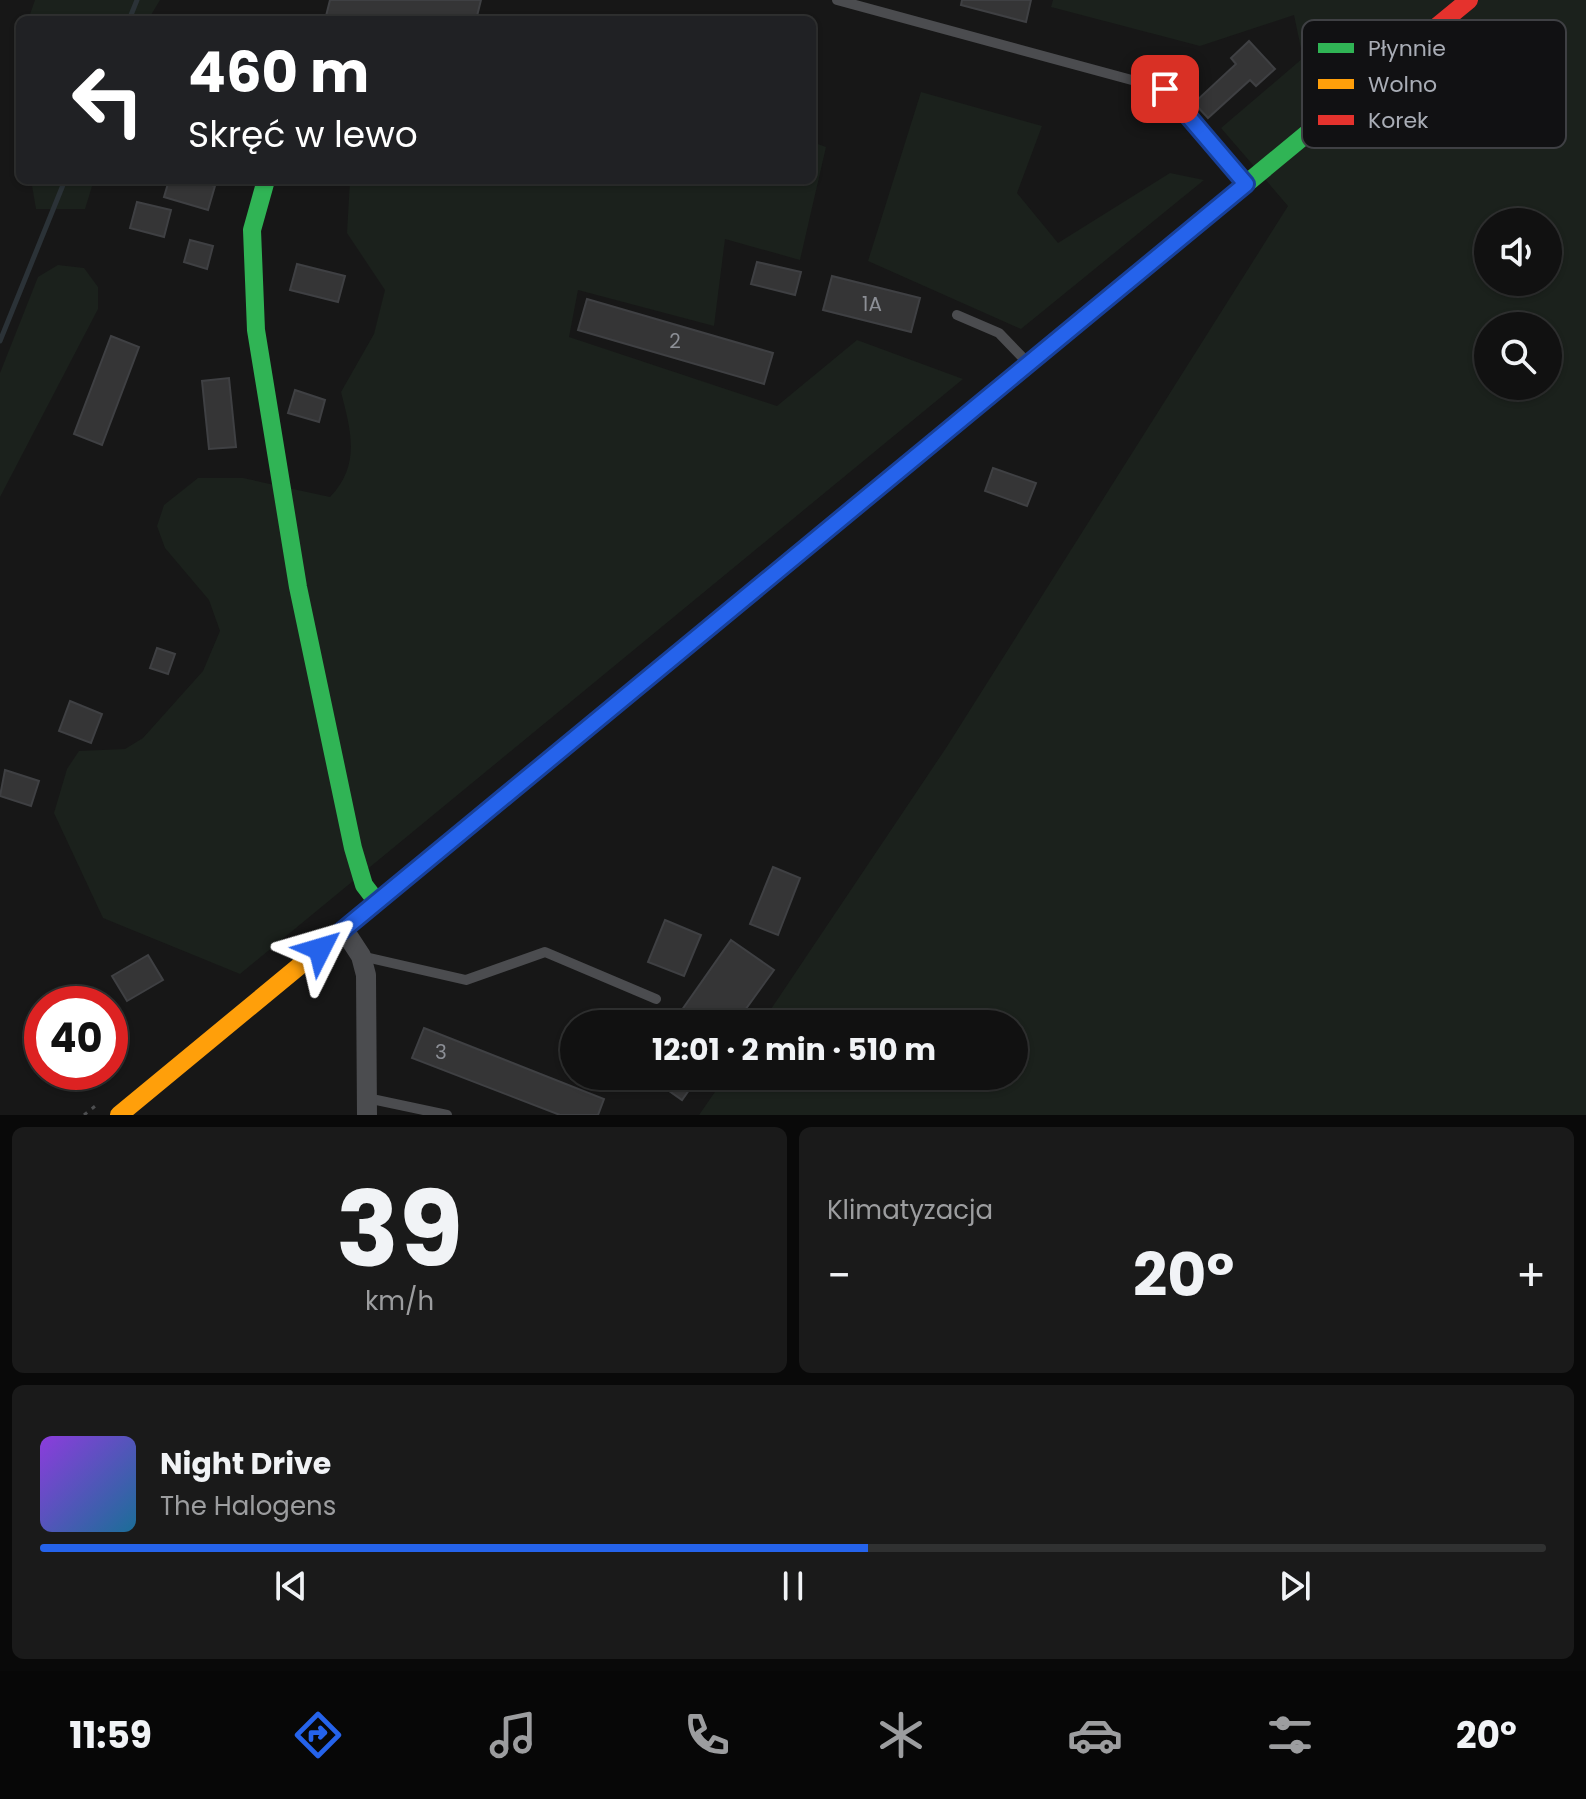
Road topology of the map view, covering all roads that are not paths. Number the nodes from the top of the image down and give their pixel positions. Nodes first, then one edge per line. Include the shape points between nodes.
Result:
1 (837, 0) edge
2 (1469, 0) edge
3 (1445, 20) edge
4 (1302, 138) edge
5 (265, 184) edge
6 (1246, 184) junction
7 (957, 315) dead end
8 (1028, 364) junction
9 (377, 902) junction
10 (344, 930) junction
11 (361, 956) junction
12 (656, 999) dead end
13 (367, 1106) edge
14 (126, 1113) edge
15 (447, 1115) edge

1 - 6 lane via 1165,89
2 - 3 street
4 - 6 street
5 - 9 street via 252,230 256,330 274,454 353,848 364,885
6 - 8 street
7 - 8 lane via 999,333
8 - 9 street
9 - 10 street
10 - 11 street
10 - 14 street
11 - 12 lane via 466,980 545,952
11 - 13 street via 366,975
13 - 15 lane

